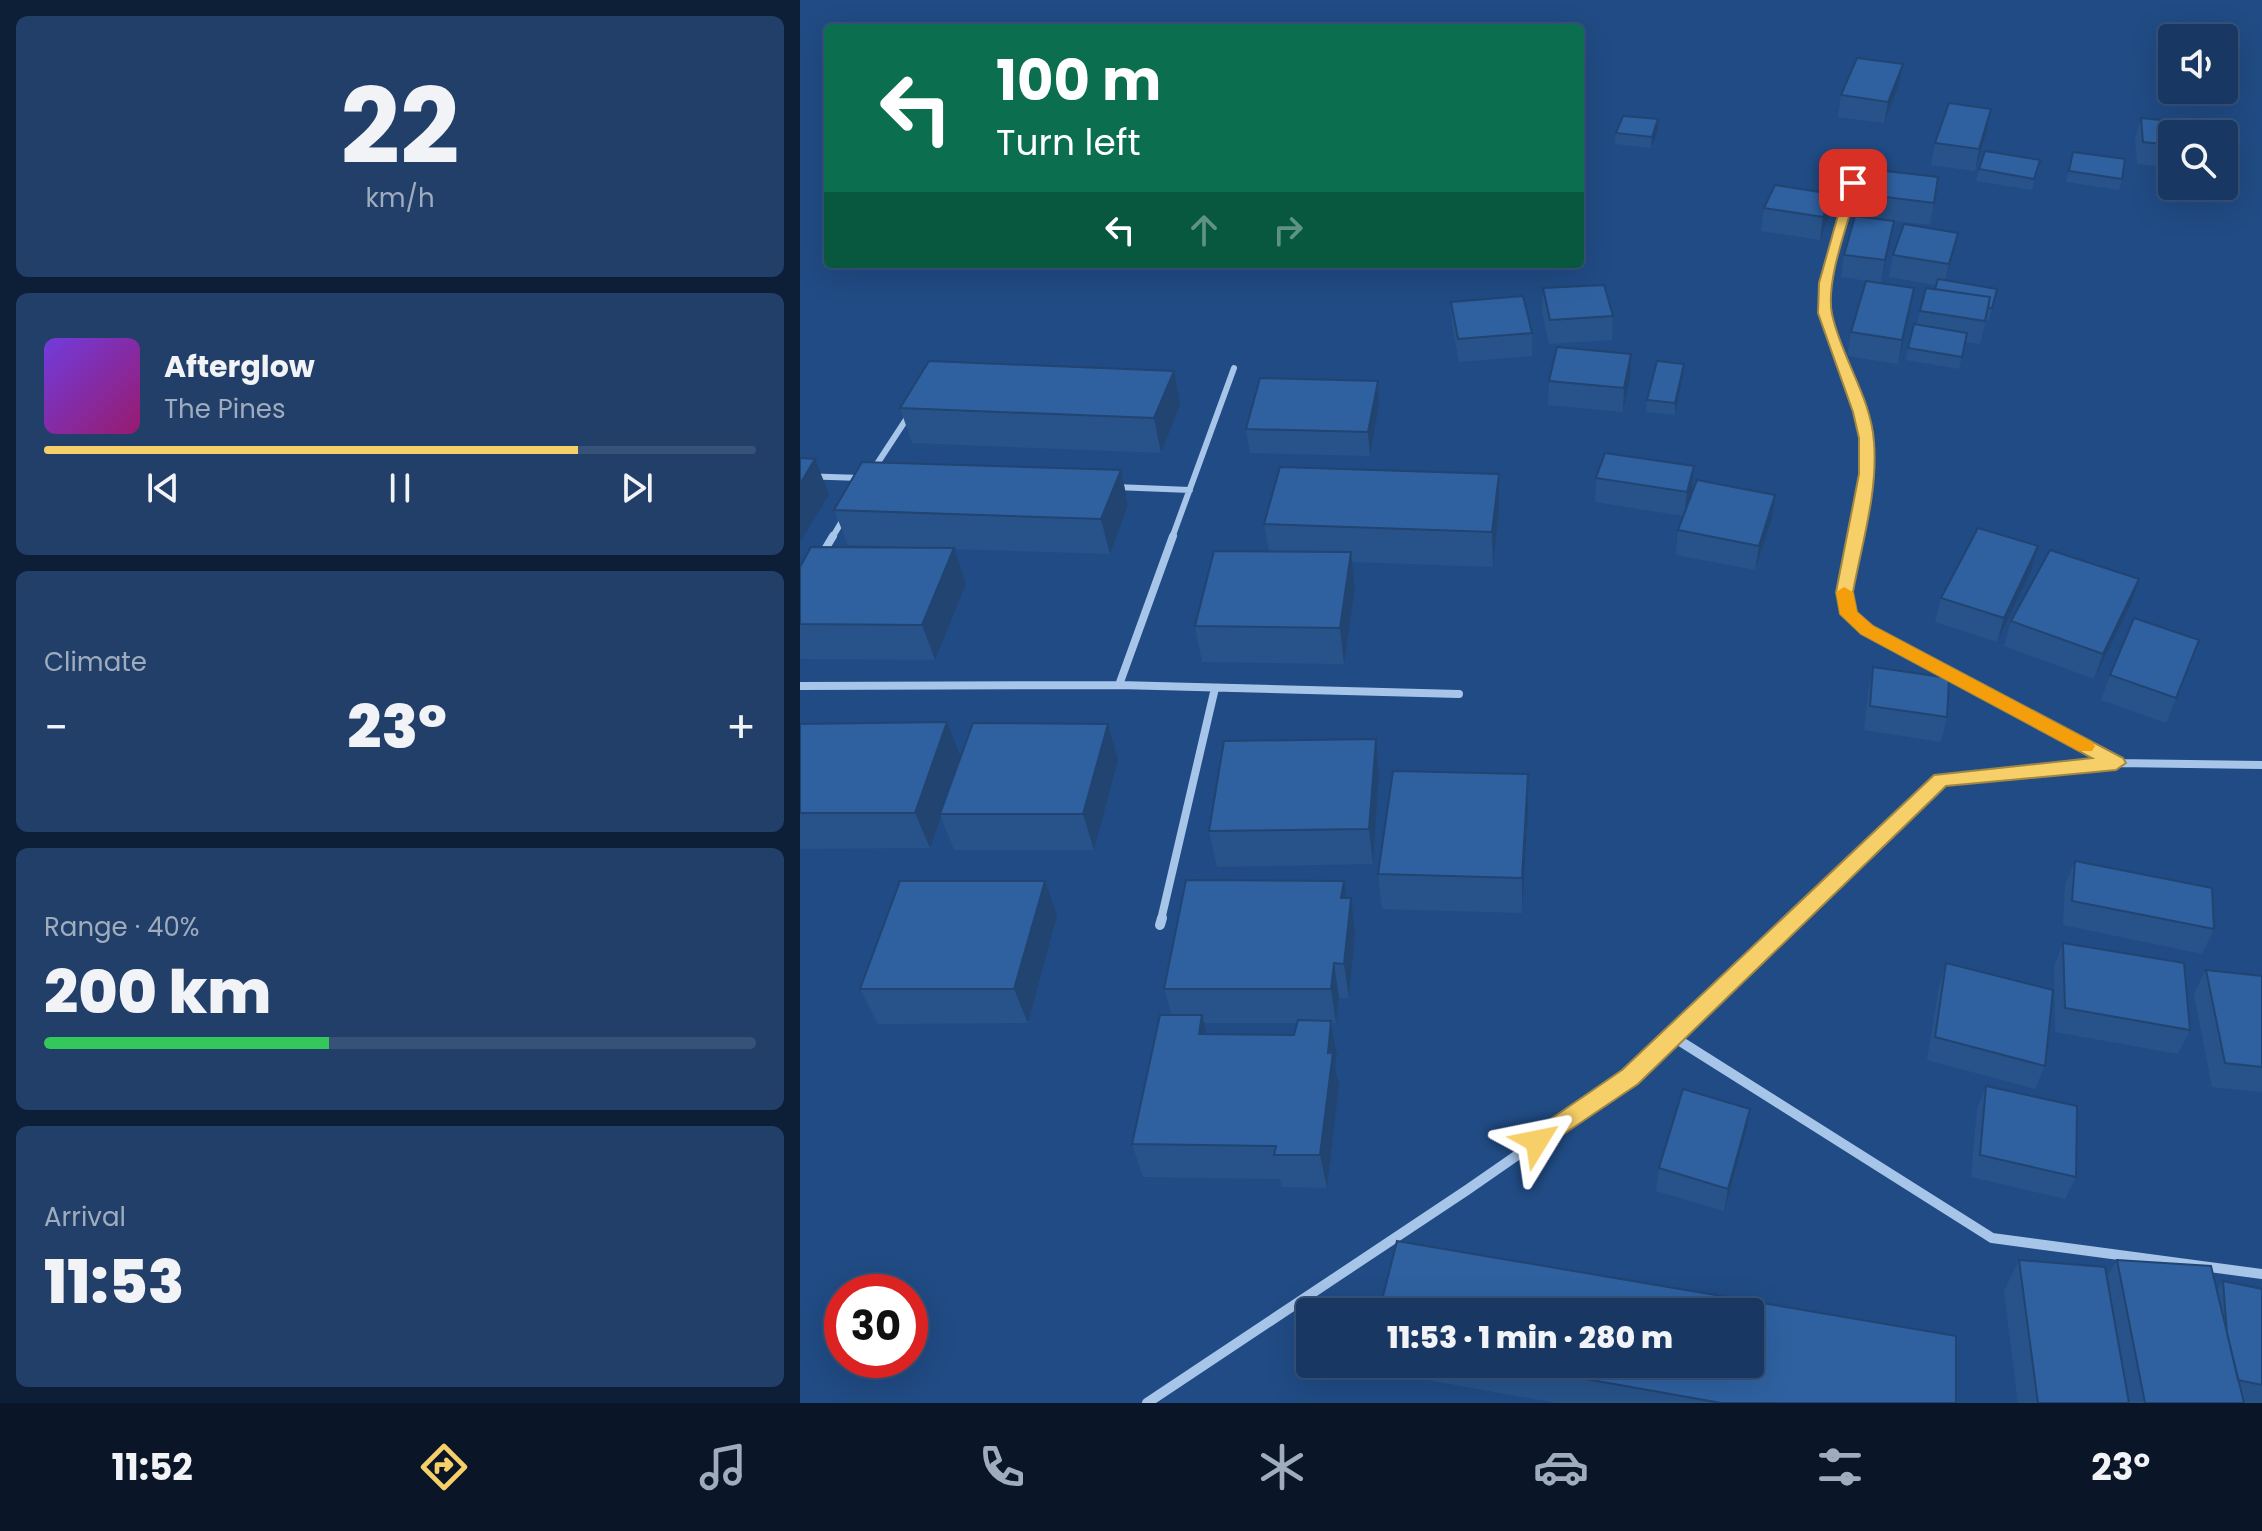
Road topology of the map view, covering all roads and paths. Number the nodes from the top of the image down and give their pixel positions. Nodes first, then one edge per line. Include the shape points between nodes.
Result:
1 (1860, 159) dead end
2 (1234, 368) dead end
3 (915, 406) edge
4 (800, 476) edge
5 (868, 479) junction
6 (883, 479) edge
7 (1098, 487) edge
8 (1190, 490) junction
9 (860, 491) edge
10 (853, 504) edge
11 (815, 567) edge
12 (1119, 685) junction
13 (800, 686) edge
14 (1215, 688) junction
15 (1459, 694) dead end
16 (2116, 763) junction
17 (2262, 765) edge
18 (1160, 925) dead end
19 (1672, 1036) junction
20 (2262, 1274) edge
21 (1147, 1403) edge

1 - 16 street via 1826,283 1825,313 1867,438 1867,474 1844,592 1849,614 1867,630
2 - 8 street
3 - 5 street
4 - 5 street
5 - 6 street
5 - 9 street
7 - 8 street
8 - 12 street
10 - 11 street
12 - 13 street
12 - 14 street
14 - 15 street
14 - 18 street
16 - 17 street
16 - 19 street via 1941,780
19 - 20 street via 1992,1238
19 - 21 street via 1630,1077

